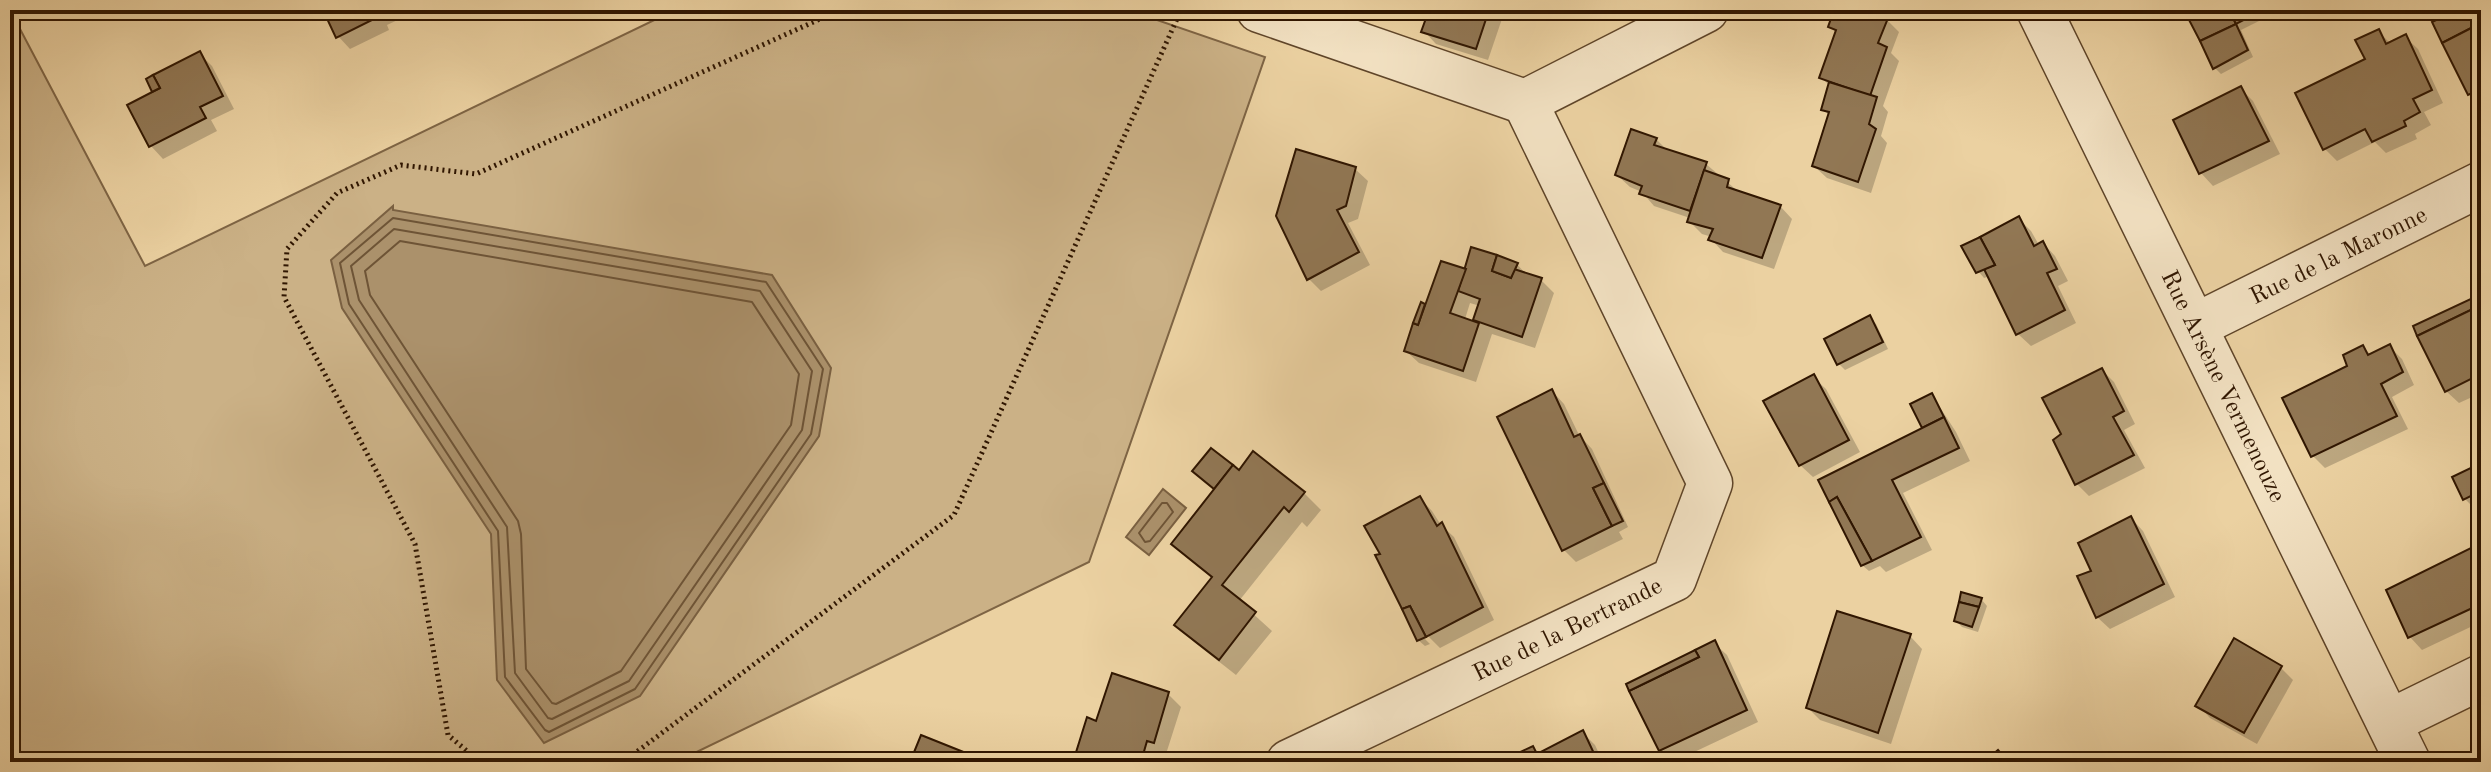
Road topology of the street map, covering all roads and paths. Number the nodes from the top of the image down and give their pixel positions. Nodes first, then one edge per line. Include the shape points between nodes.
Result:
1 (840, 10) edge
2 (1181, 10) edge
3 (1259, 10) edge
4 (1706, 10) edge
5 (2039, 10) edge
6 (1525, 102) junction
7 (2481, 184) edge
8 (2195, 326) junction
9 (2481, 677) edge
10 (2389, 722) junction
11 (479, 761) edge
12 (623, 762) edge
13 (1289, 762) edge
14 (2408, 762) edge

1 - 11 path via 476,174 401,165 337,193 287,249 284,297 415,544 448,735
2 - 12 path via 954,515
3 - 6 street
4 - 6 street
5 - 8 street, Rue Arsène Vermenouze
6 - 13 street, Rue de la Bertrande via 1710,483 1674,579
7 - 8 street, Rue de la Maronne
8 - 10 street, Rue Arsène Vermenouze
9 - 10 street
10 - 14 street, Rue Arsène Vermenouze

